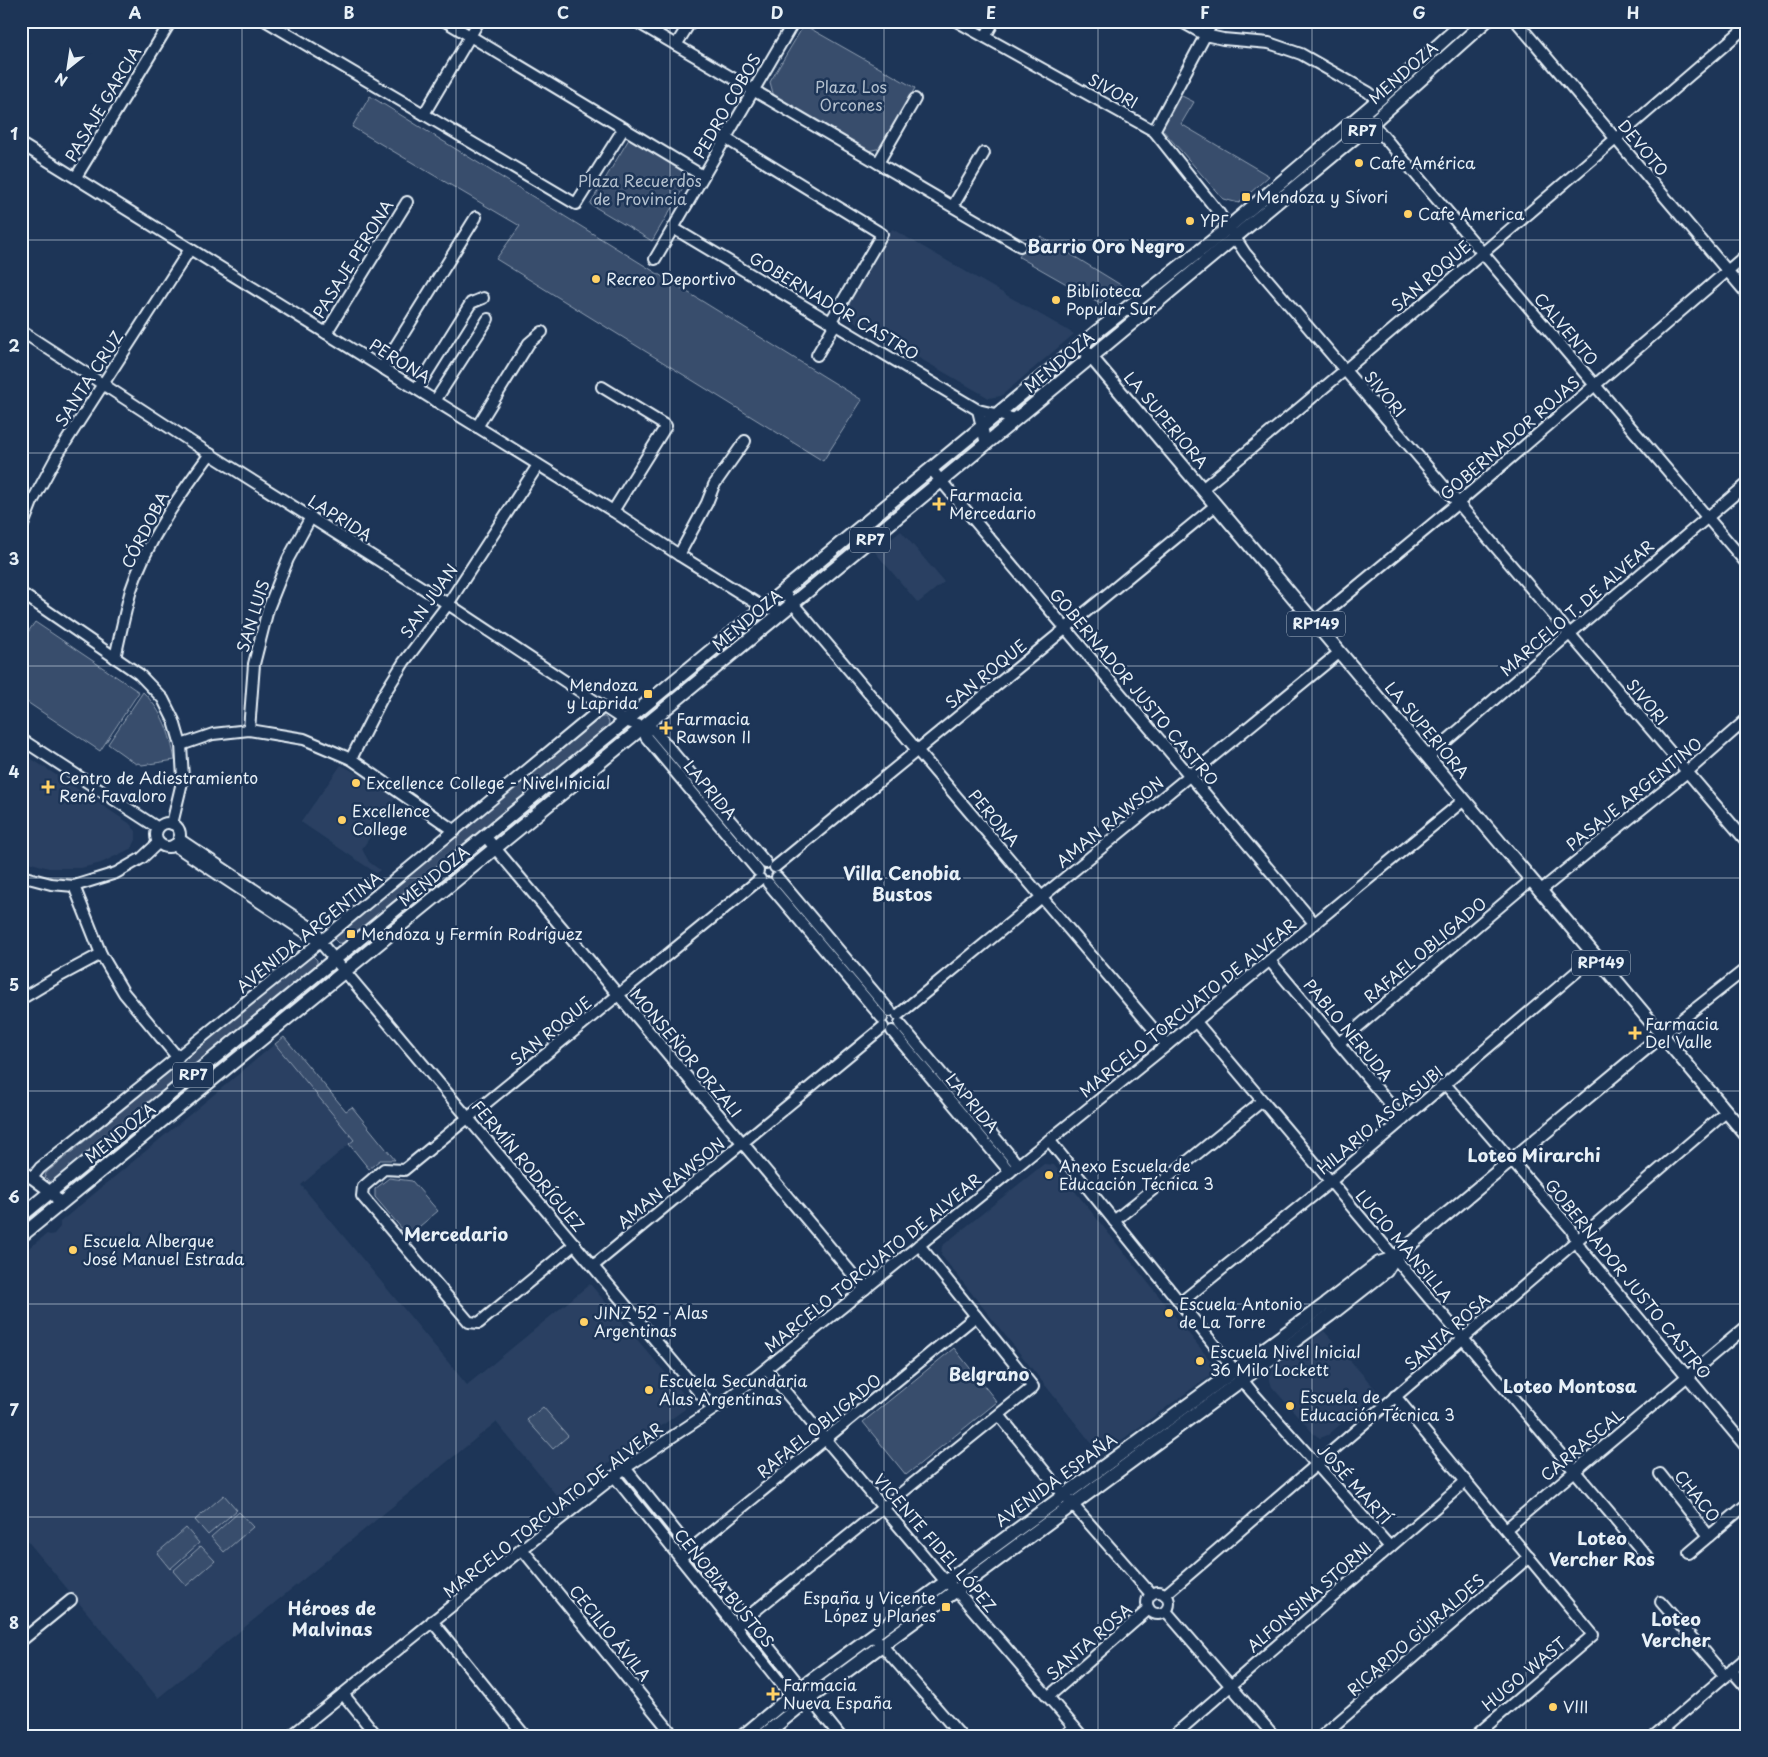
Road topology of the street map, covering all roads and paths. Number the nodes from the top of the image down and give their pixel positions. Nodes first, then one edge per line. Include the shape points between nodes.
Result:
1 (171, 21) edge
2 (266, 21) edge
3 (445, 21) edge
4 (479, 21) edge
5 (634, 21) edge
6 (691, 21) edge
7 (794, 21) edge
8 (956, 21) edge
9 (994, 21) edge
10 (1180, 21) edge
11 (1213, 21) edge
12 (1465, 21) edge
13 (1486, 21) edge
14 (1516, 21) edge
15 (1747, 26) edge
16 (1205, 35) junction
17 (470, 36) junction
18 (985, 37) junction
19 (676, 45) junction
20 (753, 90) junction
21 (915, 99) dead end
22 (1378, 100) junction
23 (1363, 112) junction
24 (424, 114) junction
25 (1372, 123) junction
26 (624, 128) junction
27 (1154, 131) junction
28 (725, 138) junction
29 (1615, 139) junction
30 (21, 144) edge
31 (984, 154) dead end
32 (878, 163) junction
33 (703, 176) junction
34 (76, 177) junction
35 (407, 202) dead end
36 (953, 206) junction
37 (476, 217) dead end
38 (673, 228) junction
39 (1231, 232) junction
40 (1020, 246) dead end
41 (190, 249) junction
42 (1482, 252) junction
43 (1747, 254) edge
44 (655, 259) dead end
45 (1727, 271) junction
46 (1747, 294) edge
47 (483, 298) dead end
48 (488, 319) dead end
49 (833, 322) junction
50 (21, 331) edge
51 (542, 332) dead end
52 (326, 333) junction
53 (1082, 345) junction
54 (817, 355) dead end
55 (1092, 357) junction
56 (382, 368) junction
57 (1346, 371) junction
58 (103, 384) junction
59 (1594, 385) junction
60 (602, 387) dead end
61 (416, 389) junction
62 (435, 401) junction
63 (978, 410) junction
64 (997, 415) junction
65 (1016, 420) junction
66 (477, 427) junction
67 (982, 427) junction
68 (744, 441) dead end
69 (986, 444) junction
70 (210, 454) junction
71 (538, 465) junction
72 (931, 469) junction
73 (941, 481) junction
74 (1747, 484) edge
75 (1202, 489) junction
76 (1458, 503) junction
77 (1216, 505) junction
78 (613, 511) junction
79 (311, 517) junction
80 (1707, 517) junction
81 (21, 530) edge
82 (679, 555) junction
83 (1747, 564) edge
84 (800, 577) junction
85 (783, 592) junction
86 (21, 593) edge
87 (448, 604) junction
88 (793, 606) junction
89 (762, 607) junction
90 (1314, 622) junction
91 (1066, 629) junction
92 (759, 632) junction
93 (1569, 634) junction
94 (1340, 652) junction
95 (115, 658) junction
96 (603, 707) junction
97 (1747, 719) edge
98 (626, 721) junction
99 (644, 726) junction
100 (249, 730) junction
101 (21, 739) edge
102 (181, 745) junction
103 (917, 750) junction
104 (1428, 757) junction
105 (351, 759) junction
106 (1687, 772) junction
107 (1190, 776) junction
108 (1464, 800) junction
109 (172, 824) junction
110 (158, 828) junction
111 (454, 831) junction
112 (484, 836) junction
113 (177, 842) junction
114 (1747, 842) edge
115 (158, 843) junction
116 (494, 848) junction
117 (767, 873) junction
118 (21, 876) edge
119 (1531, 880) junction
120 (74, 886) junction
121 (1540, 890) junction
122 (1042, 897) junction
123 (1315, 924) junction
124 (320, 942) junction
125 (100, 954) junction
126 (1595, 956) junction
127 (334, 958) junction
128 (1270, 961) junction
129 (1747, 968) edge
130 (344, 970) junction
131 (618, 995) junction
132 (21, 999) edge
133 (891, 1021) junction
134 (1196, 1022) junction
135 (1662, 1036) junction
136 (1339, 1043) junction
137 (1167, 1045) junction
138 (178, 1058) junction
139 (1445, 1084) junction
140 (1262, 1101) junction
141 (1726, 1112) junction
142 (468, 1118) junction
143 (1404, 1120) junction
144 (1747, 1136) edge
145 (1049, 1140) junction
146 (742, 1143) junction
147 (1513, 1161) junction
148 (1018, 1165) junction
149 (21, 1170) edge
150 (1010, 1172) junction
151 (32, 1178) junction
152 (1330, 1182) junction
153 (51, 1192) junction
154 (60, 1204) junction
155 (21, 1216) edge
156 (1114, 1220) junction
157 (21, 1236) edge
158 (1577, 1240) junction
159 (574, 1244) junction
160 (919, 1245) junction
161 (1394, 1258) junction
162 (593, 1266) junction
163 (865, 1289) junction
164 (1180, 1303) junction
165 (976, 1316) junction
166 (1747, 1326) edge
167 (1462, 1339) junction
168 (766, 1369) junction
169 (1238, 1375) junction
170 (1687, 1376) junction
171 (1395, 1396) junction
172 (713, 1409) junction
173 (999, 1415) junction
174 (826, 1439) junction
175 (1747, 1448) edge
176 (1316, 1464) junction
177 (625, 1468) junction
178 (1575, 1471) junction
179 (1660, 1474) dead end
180 (614, 1477) junction
181 (1466, 1481) junction
182 (1068, 1499) junction
183 (1747, 1504) edge
184 (883, 1508) junction
185 (1506, 1530) junction
186 (1709, 1536) junction
187 (1390, 1547) junction
188 (522, 1549) junction
189 (691, 1549) junction
190 (1688, 1553) dead end
191 (1529, 1557) junction
192 (680, 1558) junction
193 (1648, 1558) dead end
194 (951, 1586) junction
195 (1151, 1594) junction
196 (1166, 1595) junction
197 (71, 1600) dead end
198 (1661, 1602) dead end
199 (1149, 1609) junction
200 (1166, 1611) junction
201 (746, 1618) junction
202 (432, 1621) junction
203 (735, 1627) junction
204 (878, 1640) junction
205 (21, 1641) edge
206 (1747, 1657) edge
207 (1728, 1673) junction
208 (1230, 1686) junction
209 (1747, 1688) edge
210 (343, 1694) junction
211 (791, 1696) junction
212 (805, 1696) junction
213 (1048, 1697) junction
214 (1074, 1727) junction
215 (291, 1736) edge
216 (377, 1736) edge
217 (525, 1736) edge
218 (674, 1736) edge
219 (743, 1736) edge
220 (763, 1736) edge
221 (840, 1736) edge
222 (961, 1736) edge
223 (1064, 1736) edge
224 (1082, 1736) edge
225 (1173, 1736) edge
226 (1274, 1736) edge
227 (1322, 1736) edge
228 (1475, 1736) edge
229 (1655, 1736) edge

1 - 34 street, PASAJE GARCIA
2 - 24 street
3 - 17 street
4 - 17 street
5 - 19 street
6 - 19 street
7 - 20 street, PEDRO COBOS
8 - 18 street, SIVORI
9 - 18 street
10 - 16 street
11 - 16 street
12 - 22 main road, MENDOZA / RP7
13 - 25 main road, MENDOZA / RP7
14 - 29 street, DEVOTO
15 - 29 street, SAN ROQUE
16 - 22 street via 1268,44 1301,54
16 - 27 street
17 - 24 street
17 - 26 street
18 - 27 street, SIVORI
19 - 20 street
20 - 28 street, PEDRO COBOS
20 - 32 street
21 - 32 street
22 - 23 main road, MENDOZA / RP7
23 - 25 street, CALVENTO
23 - 39 main road, MENDOZA / RP7
24 - 26 street via 576,204
25 - 39 main road, MENDOZA / RP7
25 - 42 street, CALVENTO
26 - 33 street
27 - 39 street, SIVORI
28 - 33 street, PEDRO COBOS
28 - 49 street via 882,234
29 - 42 street, SAN ROQUE
29 - 45 street, DEVOTO
30 - 34 street, PERONA
31 - 36 street
32 - 36 street
33 - 38 street, PEDRO COBOS
34 - 41 street, PERONA
35 - 52 street, PASAJE PERONA
36 - 40 street
37 - 56 street
38 - 44 street, PEDRO COBOS
38 - 49 street, GOBERNADOR CASTRO
39 - 53 main road, MENDOZA / RP7
39 - 55 main road, MENDOZA / RP7
39 - 57 street, SIVORI via 1245,253
41 - 52 street, PERONA
41 - 58 street, SANTA CRUZ
42 - 57 street, SAN ROQUE
42 - 59 street, CALVENTO
43 - 45 street, GOBERNADOR ROJAS
45 - 46 street, DEVOTO
45 - 59 street, GOBERNADOR ROJAS
47 - 61 street via 471,304
48 - 62 street
49 - 54 street
49 - 63 street, GOBERNADOR CASTRO
50 - 58 street, LAPRIDA
51 - 66 street via 529,343
52 - 56 street, PERONA
53 - 55 main road, LA SUPERIORA / RP149
53 - 64 main road, MENDOZA / RP7
55 - 65 main road, MENDOZA / RP7
55 - 75 main road, LA SUPERIORA / RP149
56 - 61 street, PERONA
57 - 75 street, SAN ROQUE
57 - 76 street, SIVORI
58 - 70 street, LAPRIDA
58 - 81 street, SANTA CRUZ via 58,454
59 - 76 street, GOBERNADOR ROJAS
59 - 80 street, CALVENTO
60 - 78 street via 666,426
61 - 62 street, PERONA
62 - 66 street, PERONA
63 - 64 street, GOBERNADOR CASTRO
63 - 67 street
64 - 65 street, GOBERNADOR CASTRO
64 - 67 main road, MENDOZA / RP7
65 - 69 main road, MENDOZA / RP7
66 - 71 street, PERONA
67 - 69 street
67 - 72 main road, MENDOZA / RP7
68 - 82 street via 714,485
69 - 73 main road, MENDOZA / RP7
70 - 79 street, LAPRIDA
70 - 95 street, CÓRDOBA via 179,496 151,544 132,590
71 - 78 street, PERONA
71 - 87 street, SAN JUAN
72 - 73 street, GOBERNADOR JUSTO CASTRO
72 - 84 main road, MENDOZA / RP7
73 - 88 main road, MENDOZA / RP7
73 - 91 street, GOBERNADOR JUSTO CASTRO
74 - 80 street, MARCELO T. DE ALVEAR
75 - 77 main road, LA SUPERIORA / RP149
76 - 90 street, GOBERNADOR ROJAS
76 - 93 street, SIVORI
77 - 90 main road, LA SUPERIORA / RP149
77 - 91 street, SAN ROQUE
78 - 82 street, PERONA
79 - 87 street, LAPRIDA
79 - 100 street, SAN LUIS via 288,559 268,609 254,664
80 - 83 street, CALVENTO
80 - 93 street, MARCELO T. DE ALVEAR
82 - 89 street, PERONA
84 - 85 main road, MENDOZA / RP7
84 - 88 street
85 - 88 street, PERONA
85 - 89 main road, MENDOZA / RP7
86 - 95 street
87 - 96 street, LAPRIDA
87 - 105 street, SAN JUAN via 404,662
88 - 89 street, PERONA
88 - 92 main road, MENDOZA / RP7
88 - 103 street, PERONA
89 - 92 street
89 - 98 main road, MENDOZA / RP7
90 - 94 main road, LA SUPERIORA / RP149
91 - 103 street, SAN ROQUE
91 - 107 street, GOBERNADOR JUSTO CASTRO
92 - 99 main road, MENDOZA / RP7
93 - 104 street, MARCELO T. DE ALVEAR
93 - 106 street, SIVORI
94 - 104 main road, LA SUPERIORA / RP149
94 - 107 street, AMAN RAWSON
95 - 102 street via 140,674 163,699
96 - 98 street, LAPRIDA
96 - 111 street, AVENIDA ARGENTINA
97 - 106 street, PASAJE ARGENTINO
98 - 99 street, LAPRIDA
98 - 112 main road, MENDOZA / RP7
99 - 116 main road, MENDOZA / RP7
99 - 117 street, LAPRIDA via 654,730
100 - 102 street via 213,734
100 - 105 street via 304,740
101 - 110 street
102 - 109 street via 183,778
103 - 117 street, SAN ROQUE
103 - 122 street, PERONA
104 - 108 main road, LA SUPERIORA / RP149
105 - 111 street
106 - 114 street, SIVORI
106 - 121 street, PASAJE ARGENTINO
107 - 122 street, AMAN RAWSON
107 - 123 street, GOBERNADOR JUSTO CASTRO
108 - 119 main road, LA SUPERIORA / RP149
108 - 123 street, MARCELO TORCUATO DE ALVEAR
109 - 110 street
109 - 113 street via 178,829
110 - 115 street
111 - 124 street, AVENIDA ARGENTINA
112 - 116 street, MONSEÑOR ORZALI
112 - 127 main road, MENDOZA / RP7
113 - 115 street via 165,847
113 - 124 street, FERMÍN RODRÍGUEZ
115 - 120 street via 142,858 116,873
116 - 130 main road, MENDOZA / RP7
116 - 131 street, MONSEÑOR ORZALI
117 - 131 street, SAN ROQUE
117 - 133 street, LAPRIDA
118 - 120 street
119 - 121 main road, LA SUPERIORA / RP149
119 - 136 street, RAFAEL OBLIGADO
120 - 125 street
121 - 126 main road, LA SUPERIORA / RP149
122 - 133 street, AMAN RAWSON
122 - 137 street, PERONA
123 - 128 street, MARCELO TORCUATO DE ALVEAR
124 - 127 street, FERMÍN RODRÍGUEZ
124 - 138 street, AVENIDA ARGENTINA
125 - 132 street
125 - 138 street via 124,993
126 - 135 main road, LA SUPERIORA / RP149
126 - 139 street, HILARIO ASCASUBI
127 - 130 street, FERMÍN RODRÍGUEZ
127 - 153 main road, MENDOZA / RP7
128 - 134 street, MARCELO TORCUATO DE ALVEAR
128 - 136 street, PABLO NERUDA
129 - 135 street, AVENIDA ESPAÑA
130 - 142 street, FERMÍN RODRÍGUEZ
130 - 154 main road, MENDOZA / RP7
131 - 142 street, SAN ROQUE
131 - 146 street, MONSEÑOR ORZALI
133 - 146 street, AMAN RAWSON
133 - 148 street, LAPRIDA
133 - 150 street, LAPRIDA
134 - 137 street, MARCELO TORCUATO DE ALVEAR
134 - 140 street, LUCIO MANSILLA
135 - 141 main road, LA SUPERIORA / RP149
135 - 147 main road, AVENIDA ESPAÑA
136 - 143 street, PABLO NERUDA
137 - 145 street, MARCELO TORCUATO DE ALVEAR
138 - 151 street, AVENIDA ARGENTINA via 40,1168
139 - 143 street, HILARIO ASCASUBI
139 - 147 street, GOBERNADOR JUSTO CASTRO
140 - 152 street, LUCIO MANSILLA
140 - 156 street
141 - 144 main road, LA SUPERIORA / RP149
141 - 158 street, SANTA ROSA
142 - 159 street, FERMÍN RODRÍGUEZ
142 - 159 street, SAN ROQUE via 404,1170 384,1169 363,1186 362,1196 469,1322 479,1323
143 - 152 street, HILARIO ASCASUBI
145 - 148 street, MARCELO TORCUATO DE ALVEAR
145 - 156 street, JOSÉ MARTÍ
146 - 162 street, AMAN RAWSON
146 - 163 street, MONSEÑOR ORZALI
147 - 158 street, GOBERNADOR JUSTO CASTRO
147 - 161 main road, AVENIDA ESPAÑA
148 - 150 street, MARCELO TORCUATO DE ALVEAR
149 - 151 street
150 - 160 street, MARCELO TORCUATO DE ALVEAR
151 - 153 street
152 - 161 street, LUCIO MANSILLA
152 - 164 street, HILARIO ASCASUBI
153 - 154 street
153 - 155 main road, MENDOZA / RP7
154 - 157 main road, MENDOZA / RP7
156 - 164 street, JOSÉ MARTÍ
158 - 167 street, SANTA ROSA
158 - 170 street, GOBERNADOR JUSTO CASTRO via 1581,1249
159 - 162 street, FERMÍN RODRÍGUEZ
160 - 163 street, MARCELO TORCUATO DE ALVEAR
160 - 165 street
161 - 167 street, LUCIO MANSILLA
161 - 169 main road, AVENIDA ESPAÑA via 1379,1263
162 - 172 street, FERMÍN RODRÍGUEZ
163 - 168 street, MARCELO TORCUATO DE ALVEAR
164 - 169 street, JOSÉ MARTÍ
165 - 173 street via 1033,1387
165 - 174 street, RAFAEL OBLIGADO
166 - 170 street, CARRASCAL
167 - 171 street, SANTA ROSA
167 - 178 street, LUCIO MANSILLA
168 - 172 street, MARCELO TORCUATO DE ALVEAR
168 - 174 street, VICENTE FIDEL LÓPEZ
169 - 176 street, JOSÉ MARTÍ
169 - 182 main road, AVENIDA ESPAÑA
170 - 175 street, GOBERNADOR JUSTO CASTRO
170 - 178 street, CARRASCAL
171 - 176 street, SANTA ROSA
171 - 181 street
172 - 177 street, MARCELO TORCUATO DE ALVEAR
173 - 182 street
173 - 184 street
174 - 184 street, VICENTE FIDEL LÓPEZ
174 - 189 street, RAFAEL OBLIGADO
176 - 187 street, JOSÉ MARTÍ
176 - 196 street, SANTA ROSA
177 - 180 street, MARCELO TORCUATO DE ALVEAR
177 - 189 street, CENOBIA BUSTOS
178 - 185 street, CARRASCAL
178 - 193 street, LUCIO MANSILLA
179 - 186 street, CHACO
180 - 188 street, MARCELO TORCUATO DE ALVEAR
180 - 192 street, CENOBIA BUSTOS
181 - 185 street
181 - 187 street, ALFONSINA STORNI
182 - 194 main road, AVENIDA ESPAÑA
182 - 195 street
183 - 186 street
184 - 194 street, VICENTE FIDEL LÓPEZ
184 - 201 street
185 - 191 street
186 - 190 street
187 - 208 street, ALFONSINA STORNI
188 - 202 street, MARCELO TORCUATO DE ALVEAR
188 - 218 street, CECILIO ÁVILA
189 - 192 street, RAFAEL OBLIGADO
189 - 201 street, CENOBIA BUSTOS
191 - 227 street, RICARDO GÜIRALDES
191 - 228 street, HUGO WAST via 1593,1635
192 - 203 street, CENOBIA BUSTOS
194 - 204 main road, AVENIDA ESPAÑA
194 - 213 street, VICENTE FIDEL LÓPEZ
195 - 196 street
195 - 199 street via 1147,1600
196 - 200 street via 1169,1604
197 - 205 street
198 - 207 street
199 - 200 street via 1156,1614
199 - 213 street, SANTA ROSA
200 - 208 street
201 - 203 street
201 - 212 street, CENOBIA BUSTOS
202 - 210 street, MARCELO TORCUATO DE ALVEAR
202 - 217 street
203 - 211 street, CENOBIA BUSTOS
204 - 212 main road, AVENIDA ESPAÑA
204 - 222 street
206 - 207 street
207 - 209 street
207 - 229 street
208 - 225 street, ALFONSINA STORNI
208 - 226 street
210 - 215 street, MARCELO TORCUATO DE ALVEAR
210 - 216 street
211 - 212 main road, AVENIDA ESPAÑA
211 - 219 main road, AVENIDA ESPAÑA
212 - 220 main road, AVENIDA ESPAÑA
212 - 221 street, CENOBIA BUSTOS
213 - 214 street, VICENTE FIDEL LÓPEZ
214 - 223 street
214 - 224 street, VICENTE FIDEL LÓPEZ

